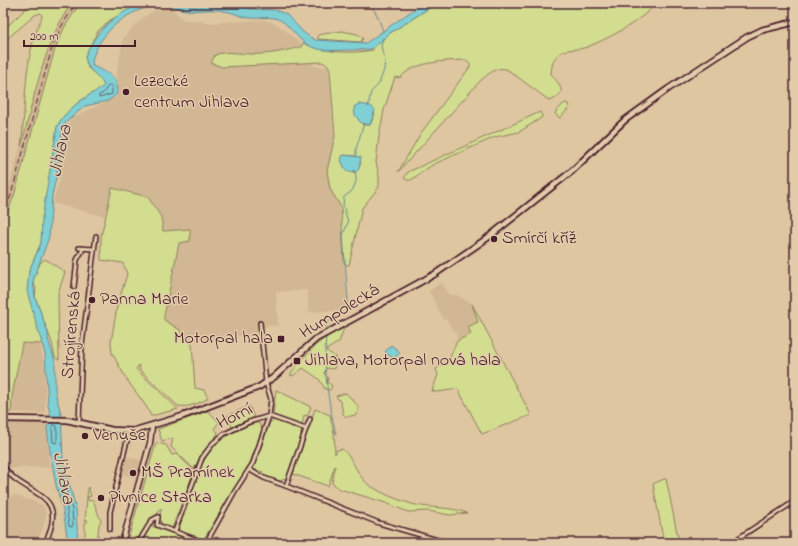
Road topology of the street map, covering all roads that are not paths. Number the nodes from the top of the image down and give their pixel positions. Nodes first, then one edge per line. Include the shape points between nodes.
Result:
1 (795, 22) edge
2 (96, 236) dead end
3 (94, 249) junction
4 (74, 287) dead end
5 (260, 323) dead end
6 (266, 383) junction
7 (269, 416) junction
8 (3, 419) edge
9 (310, 419) dead end
10 (79, 422) junction
11 (152, 426) junction
12 (306, 429) junction
13 (129, 432) junction
14 (3, 466) edge
15 (250, 470) junction
16 (286, 486) junction
17 (795, 501) edge
18 (110, 529) dead end
19 (175, 532) junction
20 (45, 543) edge
21 (122, 543) edge
22 (138, 543) edge
23 (205, 543) edge
24 (448, 543) edge
25 (731, 543) edge

1 - 6 main road, Humpolecká via 768,28 747,37 668,89 619,125 577,166 486,239 435,274 316,339
2 - 3 street, Strojírenská
3 - 4 street, Strojírenská via 81,248
3 - 10 street, Strojírenská via 82,345
5 - 6 street
6 - 7 street via 271,399
6 - 11 main road, Humpolecká via 243,395
7 - 12 street
7 - 15 street
7 - 19 street, Horní via 224,434 213,443 202,458
8 - 10 main road, Humpolecká
9 - 12 street
10 - 13 main road, Humpolecká
11 - 13 main road, Humpolecká
11 - 21 street via 150,443
12 - 16 street
13 - 18 street via 110,512
14 - 20 street via 44,498 50,506 52,521
15 - 16 street
15 - 23 street
16 - 24 street via 379,523
17 - 25 street
19 - 22 street via 157,525 158,517 152,520
19 - 23 street

